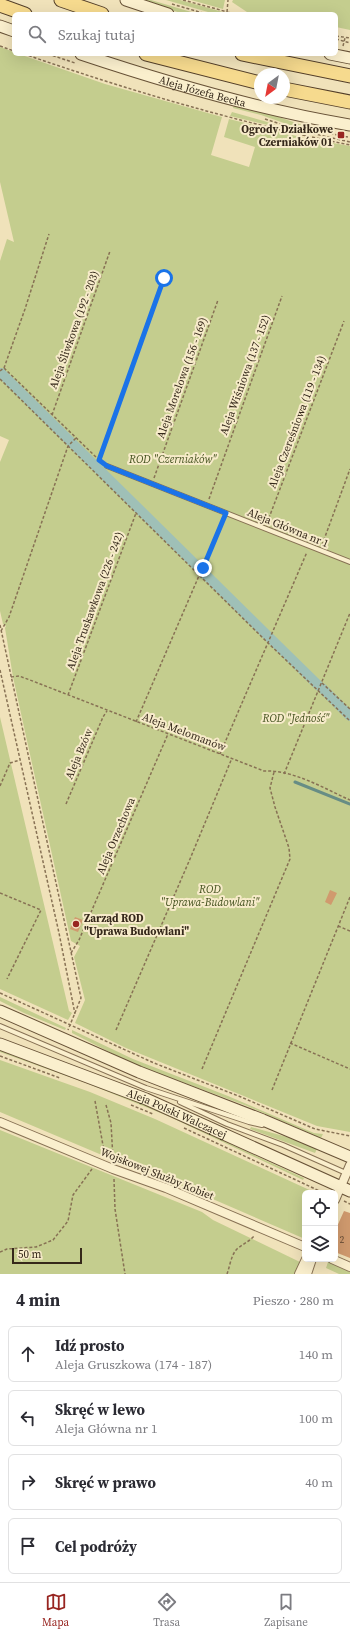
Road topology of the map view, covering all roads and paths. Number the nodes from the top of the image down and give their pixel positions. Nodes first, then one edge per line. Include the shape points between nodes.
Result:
1 (61, 0) edge
2 (126, 0) edge
3 (183, 0) edge
4 (228, 0) edge
5 (0, 5) edge
6 (170, 9) edge
7 (19, 12) edge
8 (96, 12) edge
9 (192, 12) edge
10 (226, 12) joint
11 (0, 26) edge
12 (12, 30) edge
13 (338, 36) edge
14 (345, 38) junction
15 (350, 38) edge
16 (338, 40) edge
17 (344, 41) junction
18 (350, 43) edge
19 (338, 45) edge
20 (0, 46) edge
21 (12, 50) edge
22 (30, 56) edge
23 (87, 56) edge
24 (154, 56) edge
25 (252, 56) edge
26 (338, 56) edge
27 (350, 58) edge
28 (350, 76) edge
29 (254, 81) edge
30 (290, 90) edge
31 (350, 102) edge
32 (350, 125) edge
33 (306, 136) junction
34 (349, 137) edge
35 (346, 144) junction
36 (350, 145) edge
37 (49, 234) dead end
38 (110, 251) dead end
39 (164, 278) dead end
40 (282, 296) dead end
41 (218, 300) dead end
42 (344, 321) dead end
43 (2, 369) edge
44 (0, 379) edge
45 (52, 415) junction
46 (76, 438) junction
47 (68, 446) junction
48 (99, 460) junction
49 (107, 466) joint
50 (350, 469) edge
51 (152, 483) junction
52 (206, 505) junction
53 (136, 513) junction
54 (226, 513) junction
55 (265, 529) junction
56 (310, 547) junction
57 (320, 550) junction
58 (350, 562) edge
59 (199, 576) junction
60 (350, 613) edge
61 (0, 625) edge
62 (1, 631) junction
63 (267, 642) junction
64 (0, 670) edge
65 (12, 677) junction
66 (322, 683) junction
67 (319, 692) junction
68 (68, 695) junction
69 (350, 709) edge
70 (107, 710) junction
71 (350, 721) edge
72 (136, 722) junction
73 (168, 734) junction
74 (220, 754) junction
75 (232, 758) junction
76 (20, 760) junction
77 (275, 771) junction
78 (284, 774) junction
79 (0, 786) edge
80 (350, 796) edge
81 (349, 800) edge
82 (66, 804) dead end
83 (0, 893) edge
84 (350, 897) edge
85 (338, 926) junction
86 (350, 931) edge
87 (71, 953) junction
88 (7, 978) dead end
89 (0, 993) edge
90 (0, 1011) edge
91 (75, 1014) junction
92 (70, 1025) junction
93 (0, 1026) edge
94 (116, 1030) dead end
95 (64, 1039) junction
96 (0, 1044) edge
97 (290, 1044) junction
98 (0, 1056) edge
99 (202, 1069) dead end
100 (350, 1069) edge
101 (60, 1078) dead end
102 (272, 1090) dead end
103 (161, 1093) junction
104 (95, 1101) dead end
105 (127, 1104) dead end
106 (106, 1105) dead end
107 (154, 1115) dead end
108 (0, 1122) edge
109 (180, 1126) dead end
110 (280, 1128) junction
111 (350, 1136) edge
112 (350, 1157) edge
113 (93, 1166) dead end
114 (113, 1169) junction
115 (349, 1171) edge
116 (345, 1188) edge
117 (318, 1190) edge
118 (339, 1200) edge
119 (350, 1204) edge
120 (263, 1229) junction
121 (302, 1246) edge
122 (0, 1252) edge
123 (305, 1262) edge
124 (311, 1262) edge
125 (338, 1262) edge
126 (350, 1267) edge
127 (125, 1274) edge
128 (228, 1274) edge
129 (299, 1274) edge
130 (308, 1274) edge

1 - 8 main road
2 - 6 main road
3 - 10 path
4 - 10 path
5 - 7 main road
6 - 9 path
11 - 12 main road
13 - 14 path
14 - 15 path
14 - 17 path
16 - 17 path
17 - 18 path
17 - 19 path via 343,46
20 - 21 path
22 - 33 path via 145,95
23 - 32 main road, Aleja Józefa Becka via 158,79 268,108
24 - 29 main road, Aleja Józefa Becka
25 - 28 main road
26 - 27 main road
30 - 31 main road
33 - 34 path via 308,129
33 - 35 path
34 - 35 path
35 - 36 path
37 - 43 path
38 - 45 path, Aleja Śliwkowa (192 - 203)
39 - 48 path
40 - 52 path, Aleja Wiśniowa (137 - 152)
41 - 51 path, Aleja Morelowa (156 - 169)
42 - 55 path, Aleja Czereśniowa (119 - 134)
43 - 45 path
44 - 47 path
45 - 46 path
46 - 47 path
46 - 48 path
47 - 53 path
47 - 62 path
48 - 49 path
49 - 51 lane, Aleja Główna nr 1
50 - 57 path
51 - 52 lane, Aleja Główna nr 1
52 - 54 lane, Aleja Główna nr 1
53 - 59 path
53 - 68 path, Aleja Truskawkowa (226 - 242)
54 - 55 lane, Aleja Główna nr 1
54 - 59 path
55 - 56 lane, Aleja Główna nr 1
56 - 57 lane, Aleja Główna nr 1
56 - 63 path
57 - 58 lane, Aleja Główna nr 1
59 - 63 path
59 - 72 path
60 - 66 path
61 - 62 path
62 - 65 path
63 - 67 path
63 - 74 path
64 - 76 path
65 - 68 path, Aleja Melomanów via 19,676
65 - 87 path
66 - 67 path
66 - 69 path
67 - 71 path
67 - 78 path
68 - 70 path, Aleja Melomanów
70 - 72 path, Aleja Melomanów
70 - 82 path, Aleja Bzów
72 - 73 path, Aleja Melomanów
73 - 74 path, Aleja Melomanów
73 - 87 path, Aleja Orzechowa
74 - 75 path, Aleja Melomanów
75 - 77 path, Aleja Melomanów via 264,771
75 - 94 path
76 - 79 path via 10,763
76 - 91 path
77 - 78 path, Aleja Melomanów
77 - 99 path via 270,788 289,848 290,859
78 - 81 path, Aleja Melomanów
80 - 81 path
83 - 88 path via 41,910
84 - 85 path
85 - 86 path
85 - 97 path
87 - 91 path via 81,998
89 - 92 path
90 - 95 main road, Aleja Polski Walczącej
91 - 92 path
92 - 95 path
92 - 111 path via 154,1063 315,1128
93 - 103 lane
95 - 110 main road, Aleja Polski Walczącej via 174,1087
96 - 116 main road, Aleja Polski Walczącej via 146,1099
97 - 100 path
97 - 102 path
98 - 101 path
103 - 110 lane via 249,1122
103 - 115 lane via 227,1124
104 - 114 path via 104,1151
105 - 107 path
106 - 114 path via 111,1123
108 - 114 street, Wojskowej Służby Kobiet
109 - 117 path
110 - 112 main road, Aleja Polski Walczącej
113 - 122 path via 73,1195 68,1221 53,1240 36,1247 7,1249
114 - 120 street, Wojskowej Służby Kobiet via 166,1188
114 - 127 path via 115,1209
115 - 116 street
116 - 118 street
118 - 119 path
120 - 121 street, Wojskowej Służby Kobiet
120 - 128 path via 237,1250
123 - 129 street
124 - 130 street
125 - 126 street

